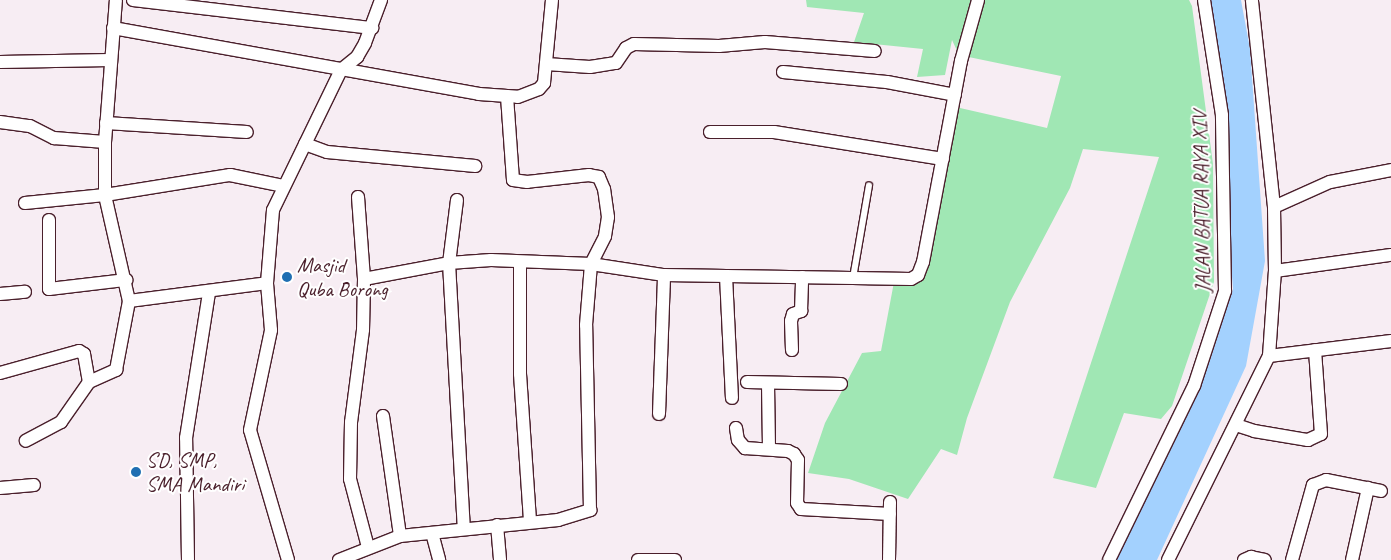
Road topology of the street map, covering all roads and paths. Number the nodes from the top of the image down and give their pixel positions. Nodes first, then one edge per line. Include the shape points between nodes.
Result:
1 (116, 0) edge
2 (133, 0) edge
3 (381, 0) edge
4 (552, 0) edge
5 (978, 0) edge
6 (1204, 0) edge
7 (1252, 0) edge
8 (112, 28) junction
9 (372, 28) junction
10 (875, 51) dead end
11 (110, 60) junction
12 (0, 62) edge
13 (546, 64) junction
14 (341, 70) junction
15 (783, 72) dead end
16 (955, 95) junction
17 (507, 96) junction
18 (0, 122) edge
19 (106, 123) junction
20 (247, 132) dead end
21 (710, 132) dead end
22 (105, 142) junction
23 (305, 144) junction
24 (943, 160) junction
25 (475, 166) dead end
26 (1391, 170) edge
27 (283, 186) junction
28 (869, 186) dead end
29 (106, 196) junction
30 (358, 197) dead end
31 (457, 200) dead end
32 (25, 203) dead end
33 (1274, 207) junction
34 (49, 220) dead end
35 (1391, 255) edge
36 (449, 262) junction
37 (520, 262) junction
38 (591, 264) junction
39 (1275, 271) junction
40 (664, 275) junction
41 (726, 276) junction
42 (802, 277) junction
43 (853, 278) junction
44 (364, 279) junction
45 (126, 280) junction
46 (268, 283) junction
47 (25, 292) dead end
48 (209, 292) junction
49 (0, 294) edge
50 (129, 301) junction
51 (1391, 341) edge
52 (792, 350) dead end
53 (1315, 350) junction
54 (1268, 356) junction
55 (0, 373) edge
56 (89, 382) junction
57 (747, 382) dead end
58 (768, 384) junction
59 (841, 384) dead end
60 (732, 398) dead end
61 (659, 414) dead end
62 (383, 416) dead end
63 (1236, 425) junction
64 (736, 428) dead end
65 (26, 441) dead end
66 (769, 448) junction
67 (34, 485) dead end
68 (0, 488) edge
69 (530, 522) junction
70 (497, 526) junction
71 (464, 529) junction
72 (432, 533) junction
73 (400, 536) junction
74 (368, 547) junction
75 (346, 558) edge
76 (188, 560) edge
77 (288, 560) edge
78 (439, 560) edge
79 (500, 560) edge
80 (638, 560) edge
81 (676, 560) edge
82 (889, 560) edge
83 (1109, 560) edge
84 (1168, 560) edge
85 (1244, 560) edge
86 (1265, 560) edge
87 (1292, 560) edge
88 (1352, 560) edge

1 - 8 street
2 - 9 street
3 - 9 street
4 - 13 street
5 - 16 street
6 - 83 street, JALAN BATUA RAYA XIV via 1222,115 1225,291 1194,386
7 - 33 street
8 - 11 street
8 - 14 street via 233,47
9 - 14 street via 357,57
10 - 13 street via 765,42 719,46 634,44 626,48 616,64 590,67
11 - 12 street
11 - 19 street
13 - 17 street via 544,83 539,90 518,97
14 - 17 street
14 - 23 street
15 - 16 street via 887,82
16 - 24 street
17 - 38 street via 513,180 599,177 608,217 605,236
18 - 22 street via 30,126 54,138
19 - 20 street
19 - 22 street
21 - 24 street via 774,132
22 - 29 street
23 - 25 street via 327,152
23 - 27 street
24 - 43 street via 918,275 911,279
26 - 33 street via 1330,182
27 - 29 street via 230,175
27 - 46 street via 273,210
28 - 43 lane
29 - 32 street
29 - 45 street
30 - 44 street
31 - 36 street
33 - 39 street
34 - 45 street via 49,289
35 - 39 street
36 - 37 street
36 - 44 street
36 - 71 street
37 - 38 street
37 - 69 street via 520,374
38 - 40 street
38 - 69 street via 586,325 590,510 558,520
39 - 54 street
40 - 41 street
40 - 61 street
41 - 42 street
41 - 60 street
42 - 43 street
42 - 52 street via 801,311 793,314 791,320
44 - 74 street via 363,330 351,422 350,479
45 - 50 street
46 - 48 street
46 - 77 street via 271,330 250,430
47 - 49 street
48 - 50 street
48 - 76 street via 186,438
50 - 56 street via 116,370
51 - 53 street
53 - 54 street
53 - 63 street via 1321,434 1308,440
54 - 63 street
55 - 56 street via 79,351 84,354
56 - 65 street via 61,422
57 - 58 street
58 - 59 street
58 - 66 street
62 - 73 street
63 - 84 street
64 - 66 street via 738,440 745,448
66 - 82 street via 788,451 798,460 797,503 801,509 890,508
67 - 68 street
69 - 70 street
70 - 71 street
70 - 79 street
71 - 72 street
72 - 73 street
72 - 78 street
73 - 74 street
74 - 75 street
80 - 81 street
85 - 86 street via 1251,557
87 - 88 street via 1313,486 1326,480 1374,489

